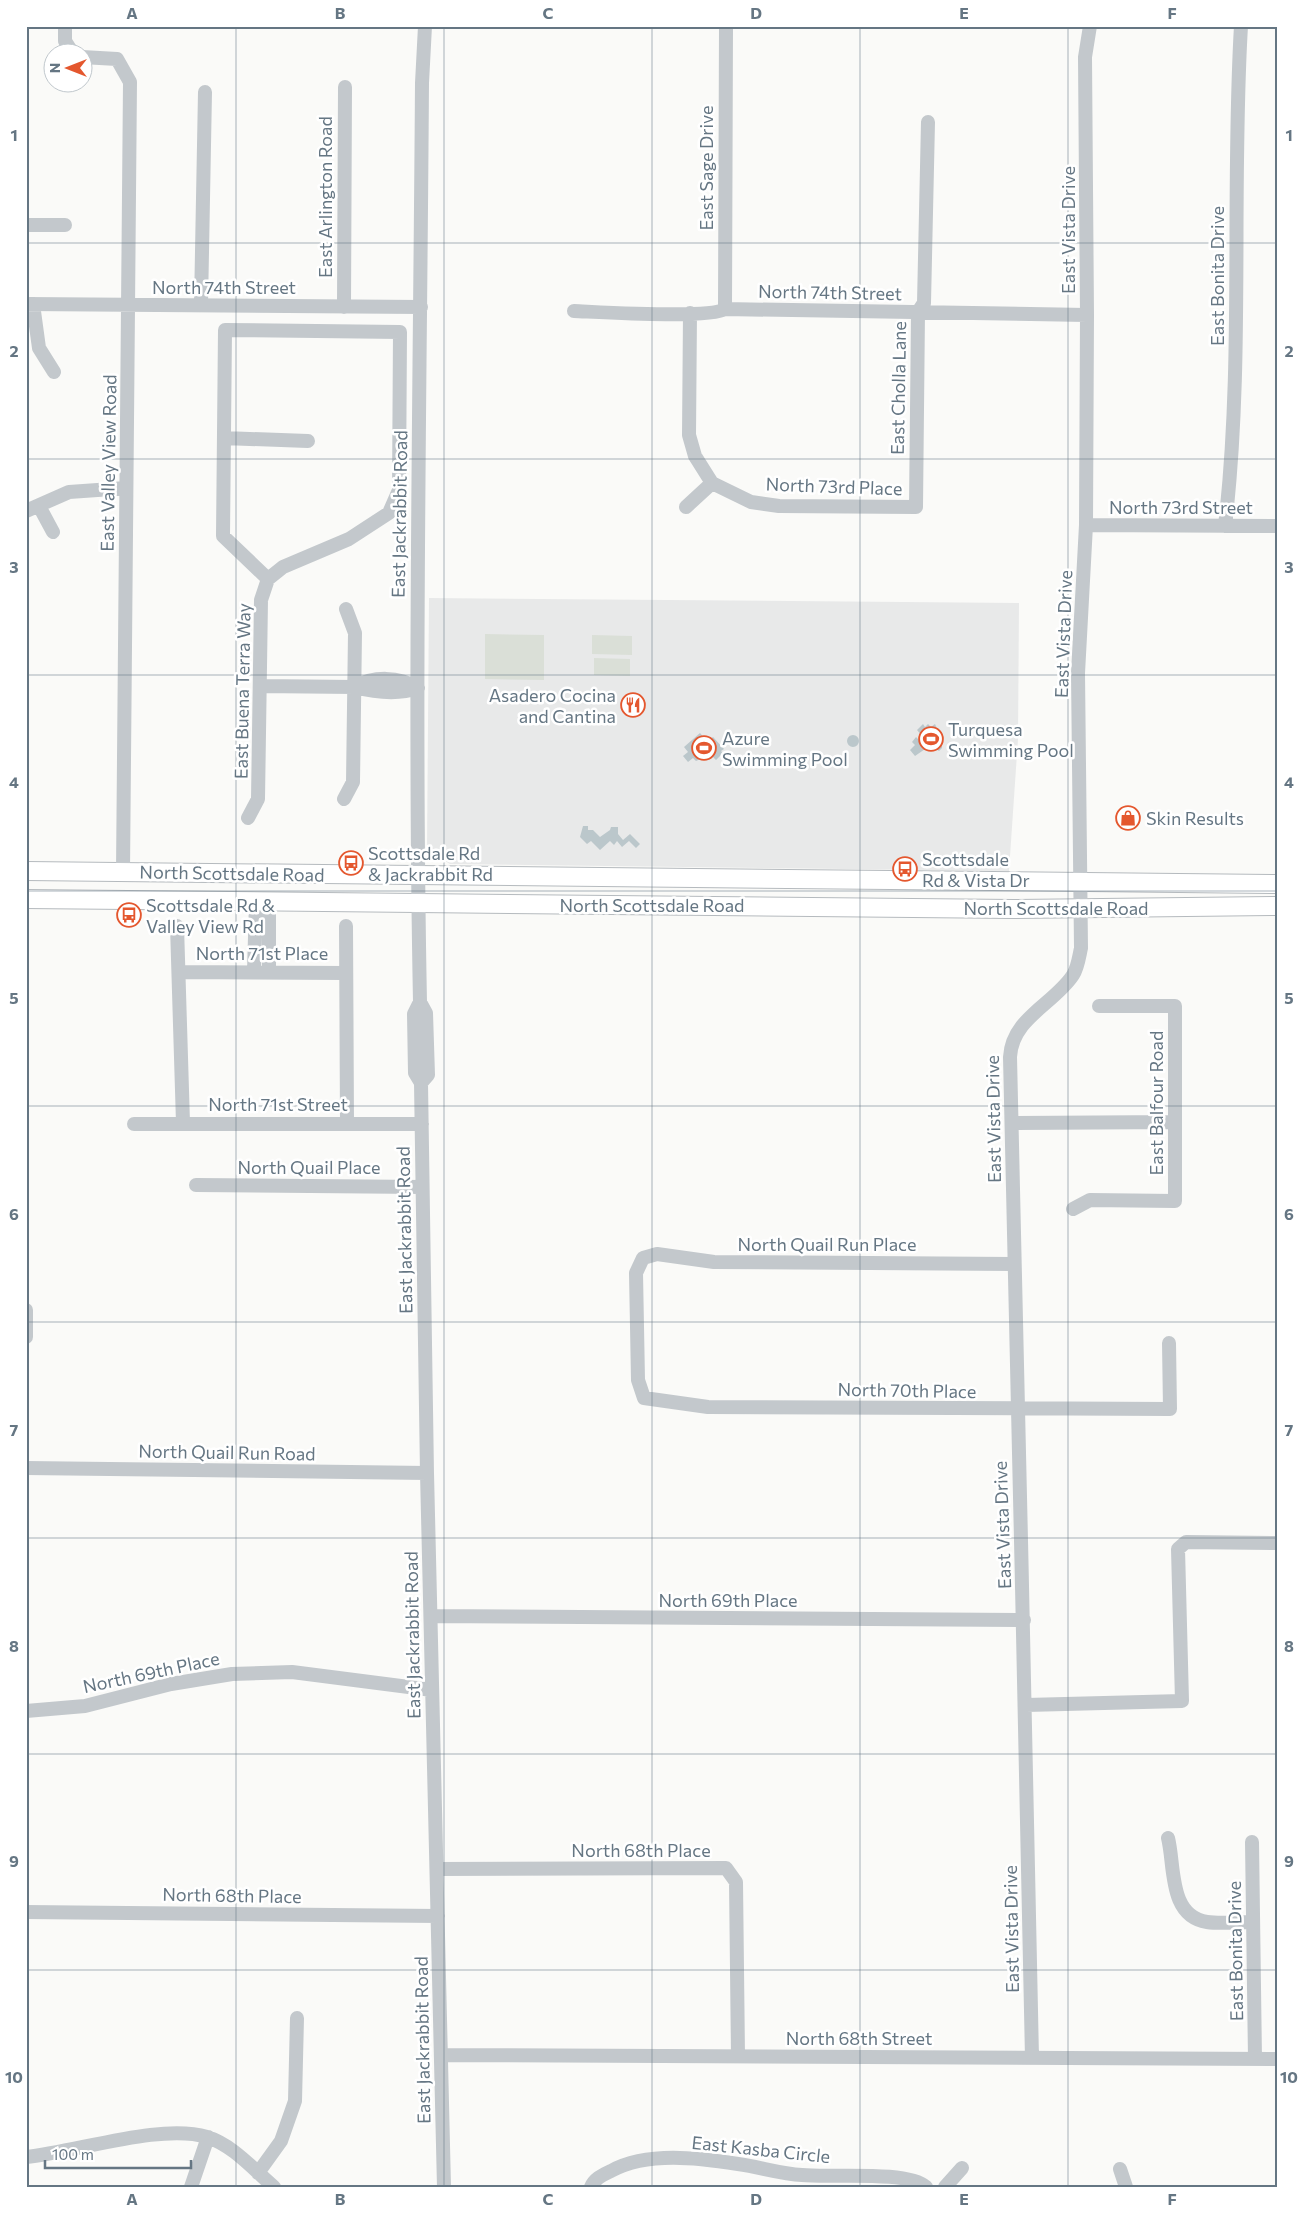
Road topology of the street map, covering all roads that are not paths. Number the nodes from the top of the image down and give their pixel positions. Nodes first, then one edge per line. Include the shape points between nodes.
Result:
1 (65, 26) edge
2 (425, 26) edge
3 (726, 26) edge
4 (1090, 26) edge
5 (1241, 26) edge
6 (66, 42) edge
7 (92, 57) edge
8 (345, 87) dead end
9 (205, 92) dead end
10 (928, 122) dead end
11 (26, 225) edge
12 (65, 225) dead end
13 (29, 304) edge
14 (128, 305) junction
15 (201, 305) junction
16 (421, 306) junction
17 (344, 307) junction
18 (725, 309) junction
19 (574, 311) dead end
20 (918, 312) junction
21 (690, 313) junction
22 (1087, 315) junction
23 (54, 372) dead end
24 (224, 438) junction
25 (308, 441) dead end
26 (712, 483) junction
27 (126, 488) junction
28 (686, 507) dead end
29 (916, 507) joint
30 (33, 508) edge
31 (1086, 525) junction
32 (1225, 526) junction
33 (1277, 526) edge
34 (53, 532) dead end
35 (268, 579) junction
36 (346, 609) dead end
37 (260, 686) junction
38 (354, 687) junction
39 (418, 688) junction
40 (344, 799) dead end
41 (248, 818) dead end
42 (26, 871) edge
43 (123, 872) junction
44 (417, 875) junction
45 (651, 877) junction
46 (726, 878) junction
47 (1080, 882) junction
48 (1277, 884) edge
49 (26, 899) edge
50 (262, 901) junction
51 (418, 902) junction
52 (651, 906) junction
53 (722, 906) junction
54 (1277, 906) edge
55 (1081, 908) junction
56 (177, 926) dead end
57 (346, 926) dead end
58 (180, 972) junction
59 (254, 972) junction
60 (269, 972) junction
61 (344, 973) junction
62 (1100, 1006) dead end
63 (347, 1122) junction
64 (1175, 1122) junction
65 (183, 1123) junction
66 (1012, 1123) junction
67 (134, 1124) dead end
68 (422, 1124) junction
69 (196, 1185) dead end
70 (422, 1187) junction
71 (1073, 1209) dead end
72 (1013, 1264) junction
73 (26, 1310) edge
74 (26, 1337) edge
75 (1169, 1343) dead end
76 (644, 1398) joint
77 (1016, 1410) junction
78 (26, 1468) edge
79 (427, 1473) junction
80 (1277, 1543) edge
81 (431, 1616) junction
82 (1024, 1620) junction
83 (432, 1690) junction
84 (1026, 1705) junction
85 (26, 1711) edge
86 (1168, 1838) dead end
87 (1252, 1842) dead end
88 (437, 1869) junction
89 (26, 1912) edge
90 (438, 1916) junction
91 (1253, 1922) junction
92 (297, 2018) dead end
93 (442, 2055) junction
94 (738, 2056) junction
95 (1032, 2058) junction
96 (1255, 2059) junction
97 (1277, 2059) edge
98 (208, 2137) junction
99 (26, 2157) edge
100 (962, 2168) dead end
101 (1120, 2169) dead end
102 (258, 2173) junction
103 (593, 2183) edge
104 (191, 2187) edge
105 (274, 2187) edge
106 (444, 2187) edge
107 (926, 2187) edge
108 (945, 2187) edge
109 (1126, 2187) edge

1 - 6 street
2 - 16 street, East Jackrabbit Road
3 - 18 street, East Sage Drive
4 - 22 street, East Vista Drive via 1085,57
5 - 32 street, East Bonita Drive via 1237,90 1236,383
7 - 14 street, East Valley View Road via 117,58 130,82
8 - 17 street, East Arlington Road
9 - 15 street
10 - 20 street, East Cholla Lane via 924,303
11 - 12 street
13 - 14 street, North 74th Street
13 - 23 street via 40,348
14 - 15 street, North 74th Street
14 - 27 street, East Valley View Road
15 - 17 street, North 74th Street
16 - 17 street, North 74th Street
16 - 39 street, East Jackrabbit Road via 416,594
18 - 20 street, North 74th Street
18 - 21 street, North 74th Street
19 - 21 street, North 74th Street
20 - 22 street, North 74th Street
20 - 29 street, East Cholla Lane
21 - 26 street via 689,435 695,456
22 - 31 street, East Vista Drive
24 - 25 street
24 - 35 street via 223,536
24 - 35 street via 226,330 400,332 399,490 390,513 349,539 283,567
26 - 28 street
26 - 29 street, North 73rd Place via 751,502 779,506
27 - 30 street via 69,492
27 - 43 street, East Valley View Road
30 - 34 street
31 - 32 street, North 73rd Street
31 - 47 street, East Vista Drive via 1078,673
32 - 33 street, North 73rd Street
35 - 37 street, East Buena Terra Way via 261,600
36 - 38 street via 355,633
37 - 38 street
37 - 41 street, East Buena Terra Way via 258,799
38 - 39 street via 367,680 406,680
38 - 40 street via 353,782
39 - 44 street, East Jackrabbit Road
42 - 43 main road, North Scottsdale Road
43 - 44 main road, North Scottsdale Road
44 - 45 main road, North Scottsdale Road
44 - 51 street, East Jackrabbit Road
45 - 46 main road, North Scottsdale Road
45 - 52 main road
46 - 47 main road, North Scottsdale Road
46 - 53 main road
47 - 48 main road, North Scottsdale Road
47 - 55 street, East Vista Drive
49 - 50 main road, North Scottsdale Road
50 - 51 main road, North Scottsdale Road
50 - 59 street
50 - 60 street
51 - 52 main road, North Scottsdale Road
51 - 68 street, East Jackrabbit Road via 420,1002 426,1013 428,1075 421,1083
52 - 53 main road, North Scottsdale Road
53 - 55 main road, North Scottsdale Road
54 - 55 main road, North Scottsdale Road
55 - 66 street, East Vista Drive via 1080,948 1073,974 1022,1026 1011,1047
56 - 58 street
57 - 61 street
58 - 59 street, North 71st Place
58 - 65 street
59 - 60 street, North 71st Place
60 - 61 street, North 71st Place
61 - 63 street
62 - 64 street, East Balfour Road via 1175,1006
63 - 65 street, North 71st Street
63 - 68 street, North 71st Street
64 - 66 street
64 - 71 street, East Balfour Road via 1175,1201 1090,1200
65 - 67 street, North 71st Street
66 - 72 street, East Vista Drive
68 - 70 street, East Jackrabbit Road
69 - 70 street, North Quail Place
70 - 79 street, East Jackrabbit Road
72 - 76 street, North Quail Run Place via 714,1262 657,1254 643,1258 636,1273 638,1380
72 - 77 street, East Vista Drive
73 - 74 street
75 - 77 street, North 70th Place via 1170,1409
76 - 77 street, North 70th Place via 708,1407
77 - 82 street, East Vista Drive
78 - 79 street, North Quail Run Road
79 - 81 street, East Jackrabbit Road
80 - 84 street via 1186,1542 1178,1549 1182,1701
81 - 82 street, North 69th Place
81 - 83 street, East Jackrabbit Road
82 - 84 street, East Vista Drive
83 - 85 street, North 69th Place via 292,1672 232,1674 171,1684 84,1706
83 - 88 street, East Jackrabbit Road
84 - 95 street, East Vista Drive
86 - 91 street via 1178,1898 1193,1917 1207,1922
87 - 91 street, East Bonita Drive
88 - 90 street, East Jackrabbit Road
88 - 94 street, North 68th Place via 726,1868 736,1882
89 - 90 street, North 68th Place
90 - 93 street, East Jackrabbit Road
91 - 96 street, East Bonita Drive
92 - 102 street via 295,2101 281,2141
93 - 94 street, North 68th Street
93 - 106 street, East Jackrabbit Road
94 - 95 street, North 68th Street
95 - 96 street, North 68th Street
96 - 97 street, North 68th Street
98 - 99 street via 171,2132
98 - 102 street via 238,2155
98 - 104 street
100 - 108 street
101 - 109 street
102 - 105 street
103 - 107 street, East Kasba Circle via 624,2164 672,2158 738,2164 801,2175 890,2177 922,2183

